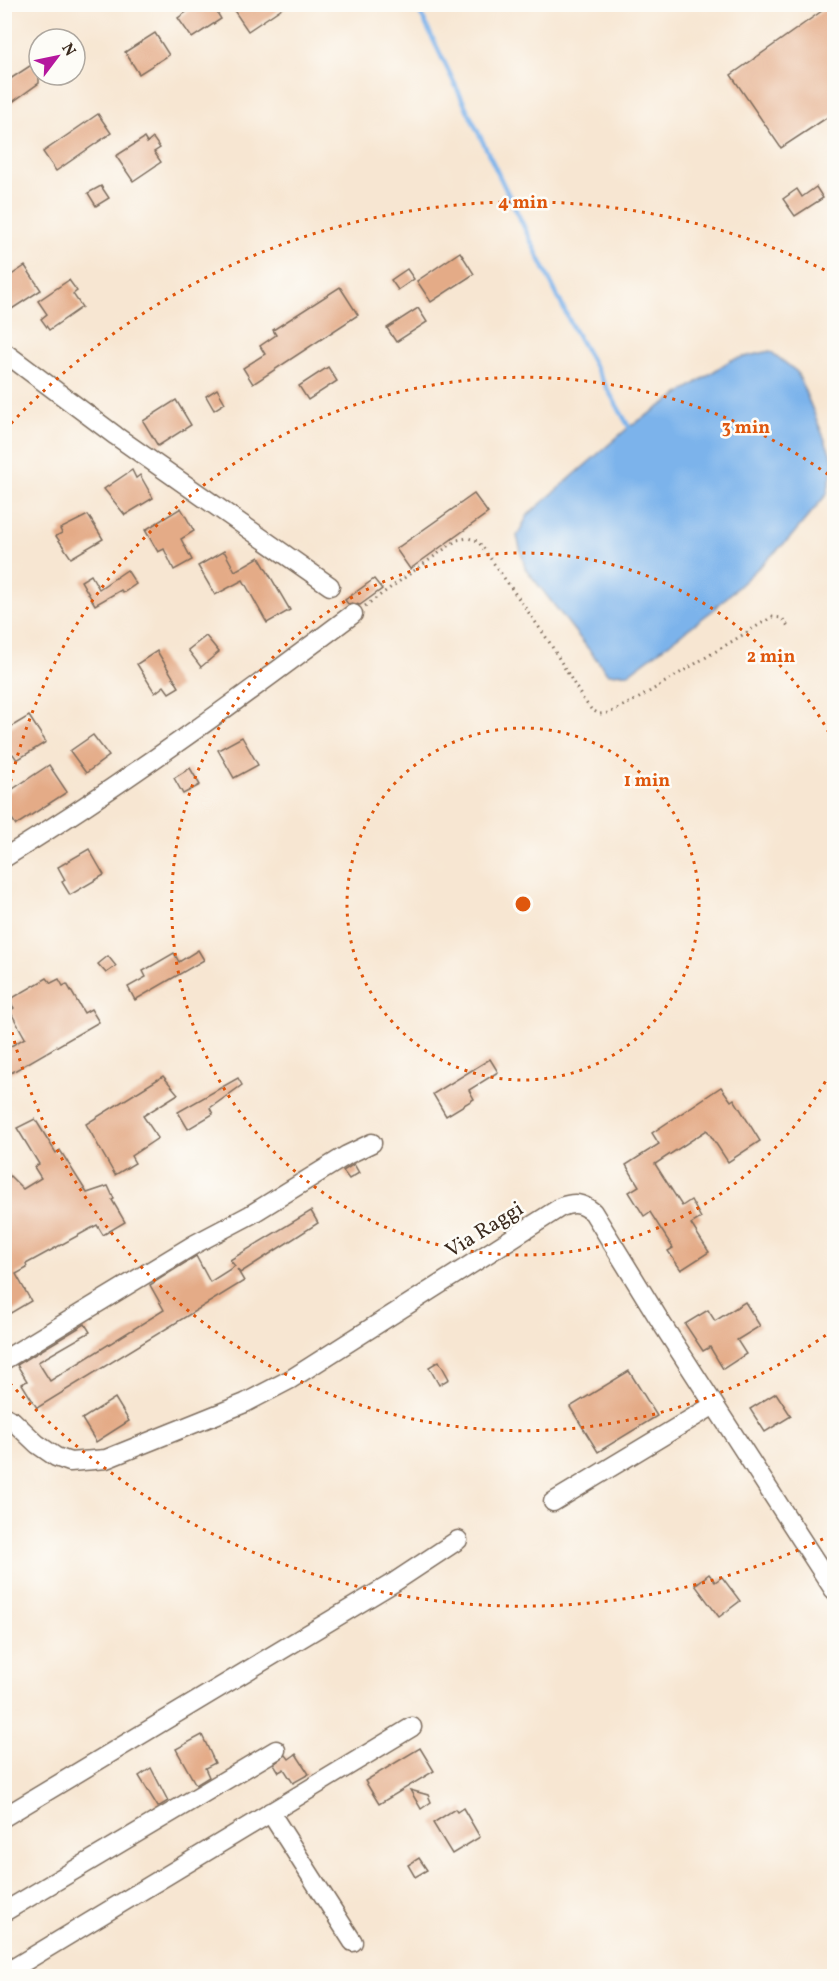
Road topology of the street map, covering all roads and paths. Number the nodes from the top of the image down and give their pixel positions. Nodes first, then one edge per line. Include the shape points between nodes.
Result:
1 (4, 352) edge
2 (330, 586) dead end
3 (353, 614) joint
4 (790, 629) dead end
5 (4, 858) edge
6 (372, 1143) dead end
7 (4, 1360) edge
8 (714, 1405) junction
9 (4, 1416) edge
10 (553, 1502) dead end
11 (458, 1540) dead end
12 (834, 1590) edge
13 (412, 1727) dead end
14 (276, 1750) dead end
15 (270, 1812) junction
16 (4, 1817) edge
17 (4, 1912) edge
18 (353, 1942) dead end
19 (4, 1974) edge

1 - 2 street
3 - 4 path via 458,540 478,541 548,640 583,699 599,714 639,698 772,617 782,618
3 - 5 street via 215,717
6 - 7 street
8 - 9 street, Via Raggi via 593,1212 584,1204 571,1203 291,1379 245,1403 106,1459 70,1462 56,1457
8 - 10 street
8 - 12 street, Via Raggi
11 - 16 street
13 - 15 street
14 - 17 street
15 - 18 street
15 - 19 street

